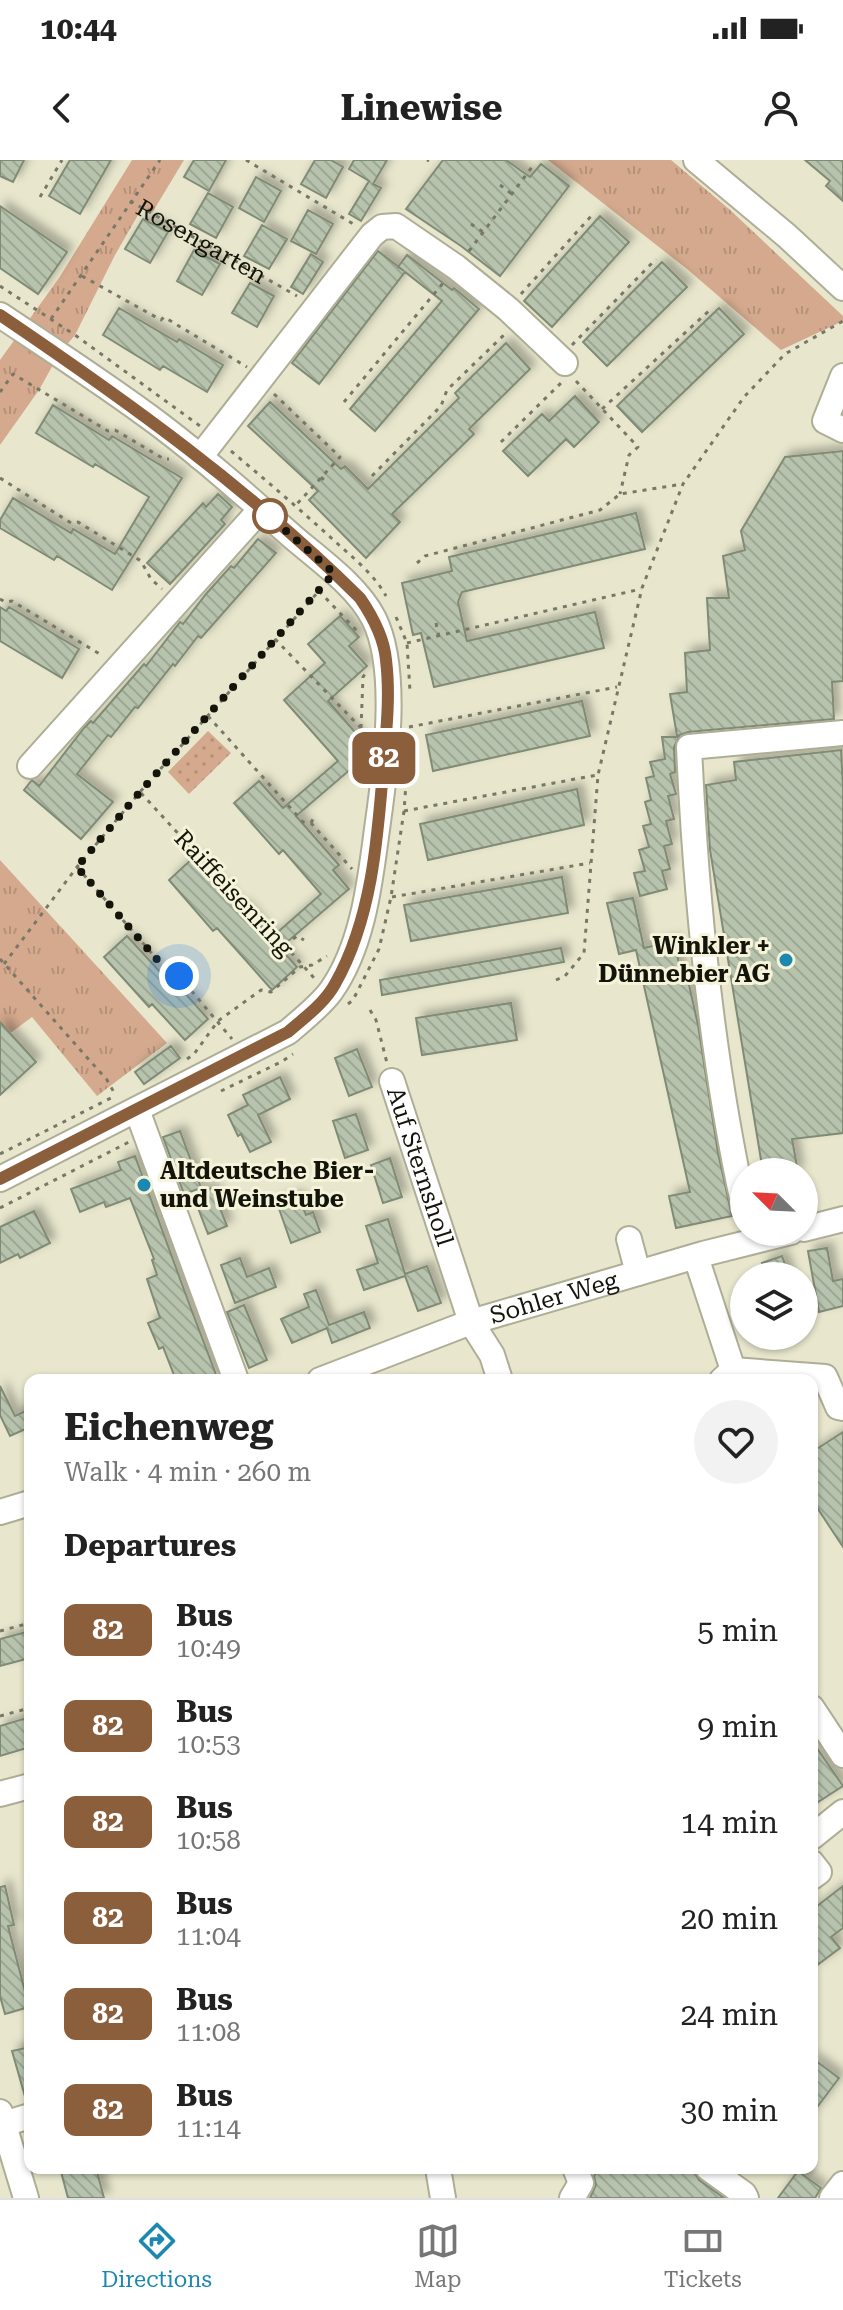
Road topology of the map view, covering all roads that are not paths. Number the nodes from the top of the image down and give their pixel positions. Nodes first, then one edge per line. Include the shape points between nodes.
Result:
1 (696, 160) edge
2 (843, 288) edge
3 (0, 315) edge
4 (562, 360) road end
5 (843, 376) edge
6 (843, 430) edge
7 (207, 447) junction
8 (261, 509) junction
9 (843, 733) edge
10 (30, 766) dead end
11 (392, 1081) road end
12 (127, 1102) junction
13 (735, 1158) edge
14 (0, 1179) edge
15 (843, 1219) edge
16 (818, 1225) edge
17 (629, 1239) dead end
18 (730, 1245) edge
19 (696, 1257) junction
20 (638, 1273) junction
21 (471, 1322) junction
22 (234, 1374) edge
23 (336, 1374) edge
24 (498, 1374) edge
25 (727, 1374) edge
26 (818, 1377) edge
27 (843, 1408) edge
28 (24, 1505) edge
29 (0, 1512) edge
30 (818, 1717) edge
31 (843, 1755) edge
32 (24, 1788) edge
33 (0, 1794) edge
34 (843, 1812) edge
35 (818, 1832) edge
36 (24, 2117) edge
37 (1, 2120) edge
38 (439, 2174) edge
39 (577, 2174) edge
40 (716, 2174) edge
41 (843, 2184) edge
42 (26, 2198) edge
43 (443, 2198) edge
44 (572, 2198) edge
45 (746, 2198) edge
46 (832, 2198) edge

1 - 2 street
3 - 7 street via 125,400
4 - 7 street via 456,267 396,226 382,227
5 - 6 street via 825,421
7 - 8 street
8 - 10 street
8 - 12 street via 327,582 360,598 375,620 386,657 381,801 359,929 328,994 288,1032
9 - 13 street via 689,747 715,1043
11 - 21 street, Auf Sternsholl
12 - 14 street
12 - 22 street via 146,1134
15 - 16 street
17 - 20 street
18 - 19 street, Sohler Weg
19 - 20 street, Sohler Weg
19 - 25 street
20 - 21 street, Sohler Weg
21 - 23 street, Sohler Weg
21 - 24 street, Auf Sternsholl
26 - 27 street via 825,1377
28 - 29 street
30 - 31 street
32 - 33 street
34 - 35 street
36 - 37 street
37 - 42 street
38 - 43 street
39 - 44 street via 581,2183
40 - 45 street
41 - 46 street

